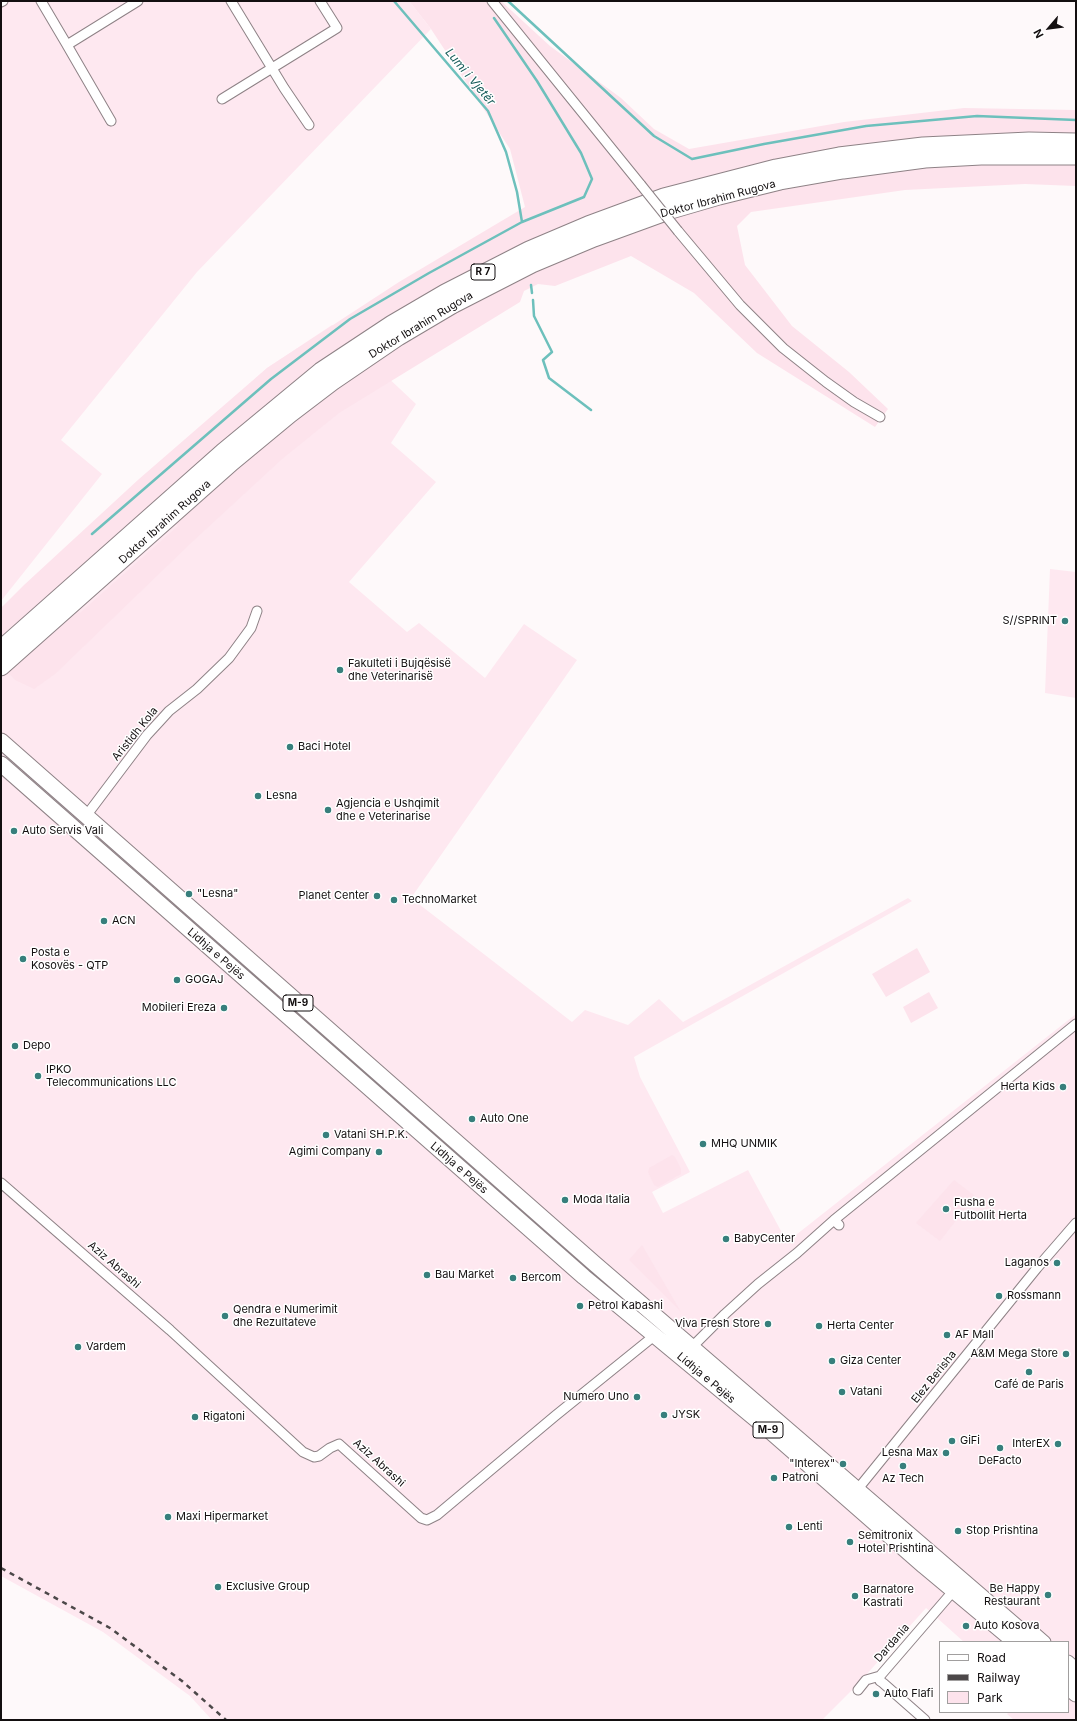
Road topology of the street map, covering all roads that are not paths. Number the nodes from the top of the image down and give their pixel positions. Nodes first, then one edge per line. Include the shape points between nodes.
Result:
1 (41, 1) edge
2 (138, 1) edge
3 (232, 1) edge
4 (320, 1) edge
5 (492, 1) edge
6 (68, 45) junction
7 (272, 68) junction
8 (222, 99) dead end
9 (111, 121) dead end
10 (309, 125) dead end
11 (1076, 142) edge
12 (1076, 156) edge
13 (880, 418) dead end
14 (257, 611) dead end
15 (4, 658) edge
16 (1, 741) edge
17 (1, 764) edge
18 (86, 816) junction
19 (1076, 1024) edge
20 (1, 1183) edge
21 (1076, 1223) edge
22 (654, 1336) junction
23 (692, 1348) junction
24 (859, 1492) junction
25 (950, 1588) junction
26 (1003, 1641) edge
27 (1014, 1641) edge
28 (1032, 1641) edge
29 (1044, 1641) edge
30 (880, 1676) junction
31 (858, 1690) dead end
32 (914, 1717) edge
33 (925, 1720) edge

1 - 6 street
2 - 6 street
3 - 7 street
4 - 7 street via 337,28
5 - 13 street, bridge via 740,305 784,348 826,382
6 - 9 street
7 - 8 street
7 - 10 street
11 - 15 highway, Doktor Ibrahim Rugova / R 7 via 1029,141 923,146 839,156 776,168 664,197 522,253 392,324 322,371 223,452
12 - 15 highway, Doktor Ibrahim Rugova / R 7 via 925,159 815,174 671,210 532,264 418,325 326,386
14 - 18 street, Aristidh Kola via 251,628 229,658 151,730
16 - 18 highway, Lidhja e Pejës / M-9
17 - 22 highway, Lidhja e Pejës / M-9 via 563,1259
18 - 23 highway, Lidhja e Pejës / M-9
19 - 23 street via 730,1309
20 - 22 street, Aziz Abrashi via 170,1330 303,1452 314,1457 319,1456 339,1444 421,1518 427,1520 437,1515
21 - 24 street, Elez Berisha via 1037,1268
22 - 25 highway, Lidhja e Pejës / M-9 via 821,1475
23 - 24 highway, Lidhja e Pejës / M-9
24 - 25 highway, Lidhja e Pejës / M-9
24 - 29 street, Lidhja e Pejës via 874,1495
25 - 26 street
25 - 27 highway, M-9
25 - 28 highway, M-9
25 - 30 street, Dardania
30 - 31 street via 866,1680
30 - 32 street, Dardania via 880,1681
32 - 33 street, Dardania

